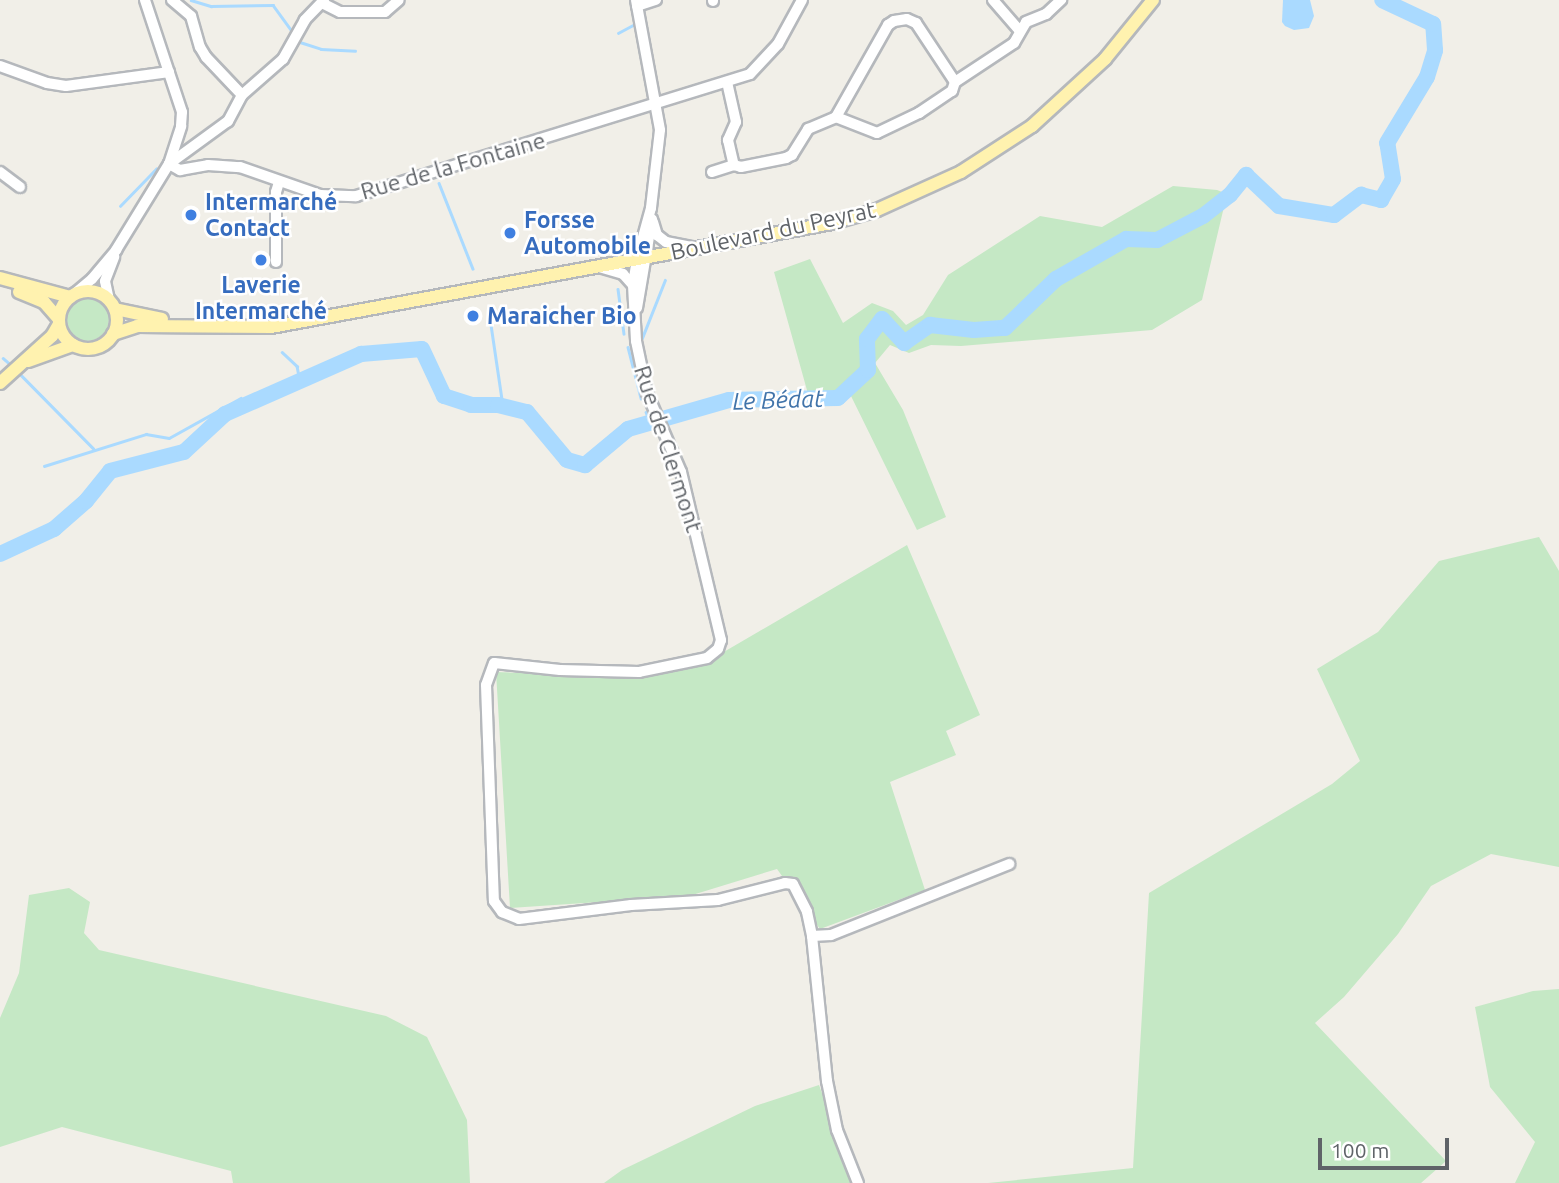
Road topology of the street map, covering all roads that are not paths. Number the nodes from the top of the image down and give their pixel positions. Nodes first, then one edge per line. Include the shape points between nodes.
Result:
1 (145, 0) edge
2 (172, 0) edge
3 (399, 0) edge
4 (656, 0) edge
5 (802, 0) edge
6 (993, 0) edge
7 (1061, 0) edge
8 (1153, 0) edge
9 (323, 2) edge
10 (637, 3) edge
11 (1019, 30) junction
12 (0, 66) edge
13 (169, 72) junction
14 (727, 82) junction
15 (955, 82) junction
16 (242, 95) junction
17 (656, 104) junction
18 (836, 117) junction
19 (169, 164) junction
20 (734, 165) junction
21 (0, 172) edge
22 (712, 172) dead end
23 (279, 181) junction
24 (20, 187) dead end
25 (651, 208) junction
26 (652, 219) junction
27 (703, 248) junction
28 (116, 250) junction
29 (642, 258) junction
30 (276, 262) dead end
31 (599, 267) junction
32 (0, 281) edge
33 (633, 285) junction
34 (72, 295) junction
35 (112, 305) junction
36 (323, 316) junction
37 (59, 321) junction
38 (634, 322) junction
39 (113, 334) junction
40 (73, 345) junction
41 (21, 364) junction
42 (0, 383) edge
43 (1009, 864) dead end
44 (812, 936) junction
45 (858, 1183) edge

1 - 13 street
2 - 16 street via 191,16 206,57
3 - 9 street via 384,12 340,12
4 - 10 street
5 - 14 street, Rue de la Fontaine via 762,65
6 - 11 street
7 - 11 street
8 - 27 main road, Boulevard du Peyrat via 1105,59 1062,100 1032,126 961,172 916,195 855,217
9 - 16 street via 304,20 283,59
10 - 17 street
11 - 15 street via 1014,43
12 - 13 street via 66,86
13 - 19 street via 182,112
14 - 17 street, Rue de la Fontaine
14 - 20 street via 736,121 728,140
15 - 18 street via 952,91 919,113 877,133
15 - 18 street via 916,23 894,21
16 - 19 street via 228,121
17 - 23 street, Rue de la Fontaine via 356,196 320,195
17 - 25 street via 659,151
18 - 20 street via 808,129 786,158
19 - 23 street, Rue de la Fontaine via 180,170 208,165 240,167
19 - 28 street
20 - 22 street
21 - 24 street
23 - 30 street
25 - 26 street
25 - 29 street
26 - 27 street via 657,235 666,242
26 - 29 street
27 - 29 main road, Boulevard du Peyrat
28 - 34 street
28 - 35 street via 105,281
29 - 31 main road, Boulevard du Peyrat
29 - 33 street, Rue de Clermont
29 - 38 street
31 - 33 street via 622,274
31 - 36 main road, Boulevard du Peyrat
32 - 34 main road
32 - 37 main road via 44,302
33 - 38 street, Rue de Clermont
34 - 35 main road via 97,292
34 - 37 main road via 62,306
35 - 36 main road, Boulevard du Peyrat via 162,319 248,321
35 - 39 main road via 117,322
36 - 39 main road, Boulevard du Peyrat via 248,329 129,326
37 - 40 main road via 61,332
37 - 41 main road via 52,336
38 - 44 street, Rue de Clermont via 643,378 681,472 721,639 718,649 693,663 639,672 494,663 486,685 494,901 502,912 520,919 718,900 785,883 798,891
39 - 40 main road via 98,347
40 - 41 main road
41 - 42 main road
43 - 44 street via 831,934
44 - 45 street via 827,1081 846,1158

